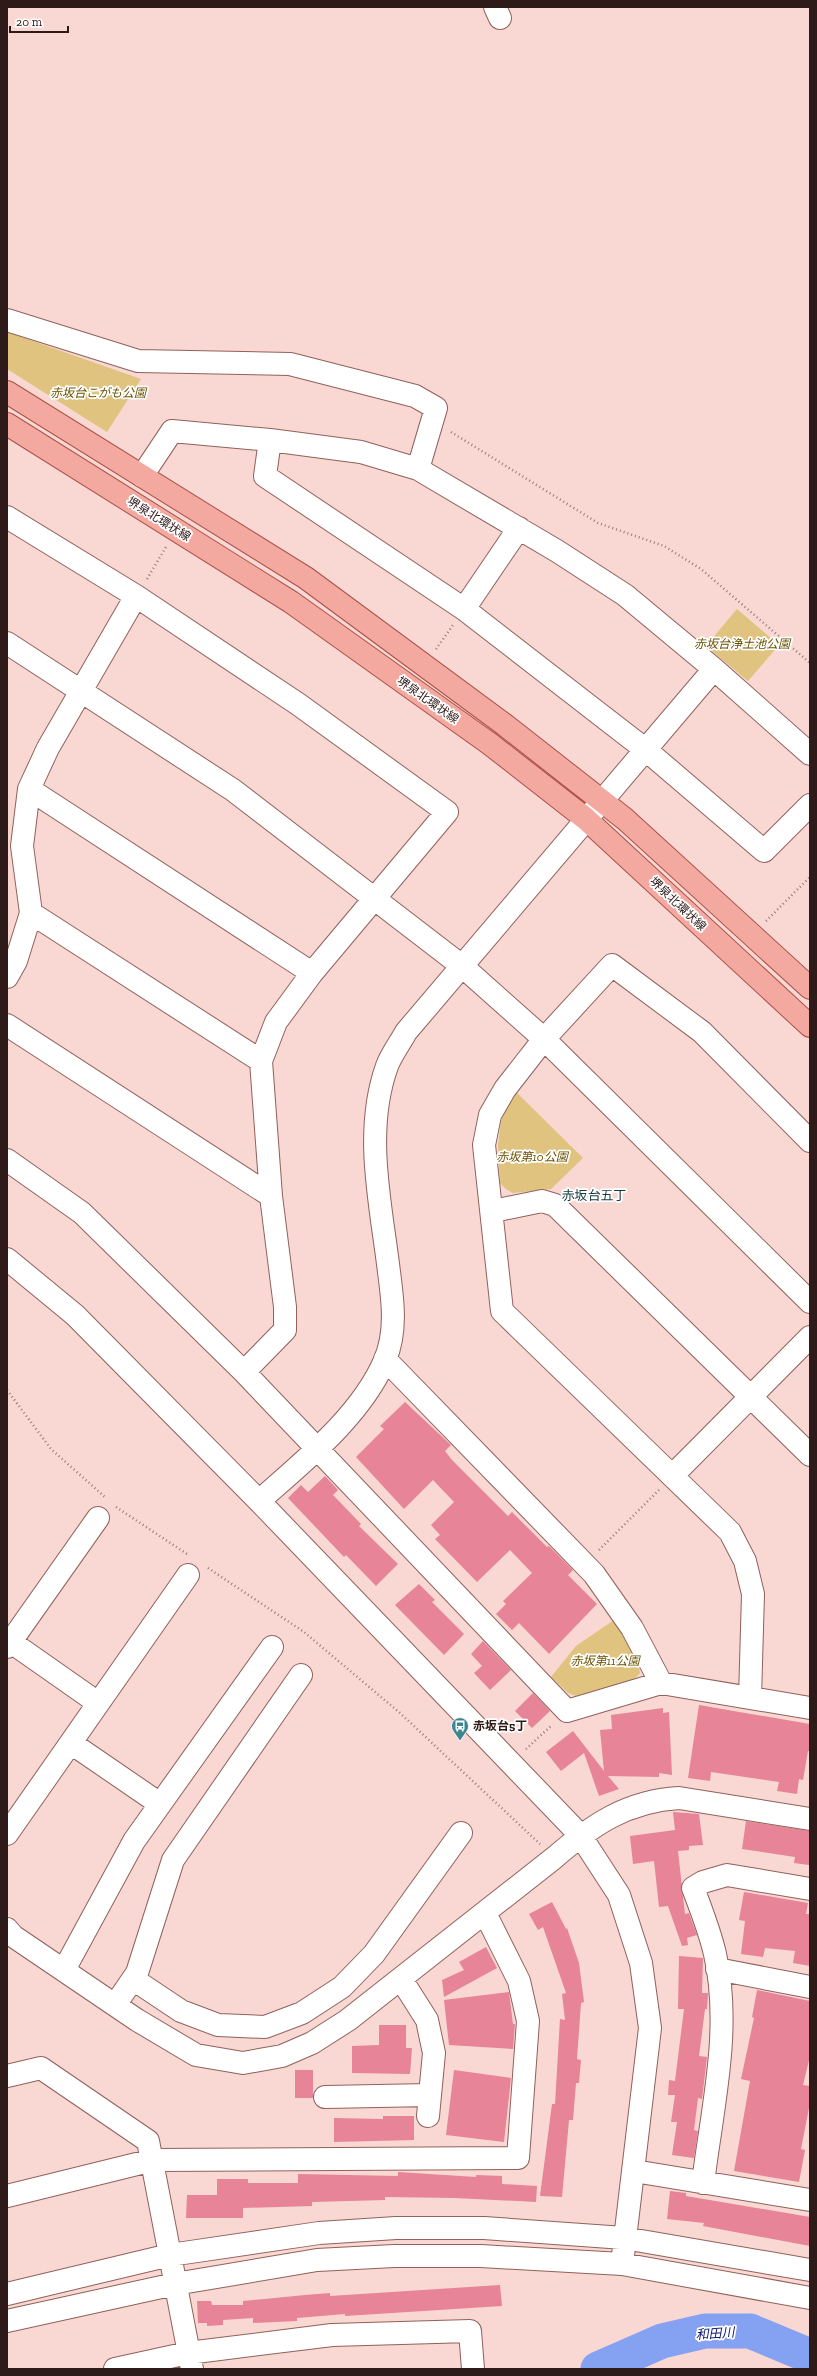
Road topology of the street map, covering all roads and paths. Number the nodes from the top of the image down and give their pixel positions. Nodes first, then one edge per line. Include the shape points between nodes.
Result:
1 (7, 320) edge
2 (7, 392) edge
3 (434, 416) junction
4 (7, 424) edge
5 (270, 440) junction
6 (418, 469) junction
7 (142, 476) junction
8 (7, 517) edge
9 (519, 528) junction
10 (170, 541) dead end
11 (136, 596) junction
12 (464, 609) junction
13 (7, 643) edge
14 (436, 649) dead end
15 (810, 663) edge
16 (714, 669) junction
17 (80, 691) junction
18 (646, 750) junction
19 (810, 754) edge
20 (29, 789) junction
21 (602, 801) junction
22 (810, 805) edge
23 (586, 819) junction
24 (810, 877) edge
25 (376, 898) junction
26 (31, 913) junction
27 (764, 924) dead end
28 (462, 966) junction
29 (312, 973) junction
30 (7, 977) edge
31 (810, 988) edge
32 (7, 1025) edge
33 (810, 1026) edge
34 (544, 1039) junction
35 (261, 1061) junction
36 (810, 1141) edge
37 (7, 1160) edge
38 (271, 1196) junction
39 (493, 1211) junction
40 (7, 1258) edge
41 (810, 1302) edge
42 (810, 1337) edge
43 (385, 1359) junction
44 (244, 1372) junction
45 (7, 1390) edge
46 (750, 1398) junction
47 (316, 1450) junction
48 (810, 1455) edge
49 (672, 1476) junction
50 (260, 1501) junction
51 (107, 1508) junction
52 (584, 1564) junction
53 (196, 1567) junction
54 (9, 1645) edge
55 (272, 1646) dead end
56 (301, 1675) dead end
57 (661, 1683) junction
58 (750, 1698) junction
59 (98, 1703) junction
60 (810, 1708) edge
61 (567, 1711) junction
62 (71, 1743) junction
63 (512, 1763) junction
64 (160, 1804) junction
65 (810, 1819) edge
66 (461, 1833) dead end
67 (7, 1834) edge
68 (580, 1835) junction
69 (554, 1858) junction
70 (810, 1889) edge
71 (485, 1913) junction
72 (7, 1930) edge
73 (717, 1969) junction
74 (64, 1970) junction
75 (133, 1979) junction
76 (401, 1979) junction
77 (810, 1987) edge
78 (115, 2005) junction
79 (7, 2076) edge
80 (324, 2097) dead end
81 (153, 2160) junction
82 (634, 2171) junction
83 (703, 2183) junction
84 (7, 2196) edge
85 (810, 2200) edge
86 (624, 2238) junction
87 (170, 2255) junction
88 (622, 2264) junction
89 (810, 2270) edge
90 (175, 2284) junction
91 (7, 2294) edge
92 (810, 2298) edge
93 (7, 2321) edge
94 (190, 2361) edge
95 (125, 2368) edge
96 (473, 2369) edge

1 - 3 street via 138,361 290,364 415,396
2 - 7 main road, 堺泉北環状線
3 - 6 street
3 - 15 path via 441,426 598,523 664,546 685,558
4 - 23 main road, 堺泉北環状線 via 291,602 490,744
5 - 6 street via 361,452
5 - 7 street via 172,431
5 - 12 street via 265,476
6 - 9 street
7 - 21 main road, 堺泉北環状線 via 306,578
8 - 11 street
9 - 12 street
9 - 16 street via 624,595
10 - 11 path
11 - 17 street
11 - 25 street via 298,704 447,812
12 - 14 path
12 - 18 street
13 - 17 street
16 - 18 street
16 - 19 street
17 - 20 street via 48,748
17 - 25 street via 233,790
18 - 21 street
18 - 22 street via 764,851
20 - 26 street via 22,846
20 - 29 street
21 - 23 street
21 - 31 main road, 堺泉北環状線
23 - 28 street
23 - 33 main road, 堺泉北環状線
24 - 27 path
25 - 28 street
25 - 29 street
26 - 30 street via 16,962
26 - 35 street
28 - 34 street
28 - 43 street via 406,1032 387,1066 376,1112 376,1170 393,1307 391,1339
29 - 35 street via 276,1022
32 - 38 street
34 - 36 street via 612,965 702,1032
34 - 39 street via 505,1089 490,1115 484,1144
34 - 41 street
35 - 38 street
37 - 44 street via 82,1213
38 - 44 street via 285,1307 285,1330
39 - 46 street via 542,1201 555,1205
39 - 49 street via 502,1311
40 - 50 street via 75,1316
42 - 46 street
43 - 47 street via 367,1394
43 - 52 street
44 - 47 street
45 - 51 path via 51,1449
46 - 48 street
46 - 49 street
47 - 50 street
47 - 61 street
49 - 52 path
49 - 58 street via 730,1532 745,1561 753,1594
50 - 63 street
51 - 53 path
51 - 54 street
52 - 57 street via 632,1628
53 - 59 street
53 - 69 path via 304,1632 400,1713
54 - 59 street
55 - 64 street
56 - 75 street via 172,1860
57 - 58 street
57 - 61 street
58 - 60 street
59 - 62 street
61 - 63 path
62 - 64 street
62 - 67 street
63 - 68 street
64 - 74 street via 134,1841
65 - 68 street via 679,1798 659,1799 623,1810
66 - 75 street via 374,1954 342,1988 302,2013 265,2027 218,2026 180,2011
68 - 69 street
68 - 82 street via 619,1895 642,1963 650,2028
69 - 71 street
70 - 73 street via 727,1875 703,1882 693,1888 715,1953
71 - 76 street
71 - 81 street via 519,1981 528,2021 518,2158
72 - 74 street
73 - 77 street
73 - 83 street via 722,2010 721,2040
74 - 78 street
75 - 78 street
76 - 78 street via 348,2020 312,2043 282,2056 243,2063 196,2055
76 - 80 street via 427,2020 434,2053 429,2106
79 - 81 street via 41,2068 148,2141
81 - 84 street
81 - 87 street
82 - 83 street
82 - 86 street
83 - 85 street
86 - 87 street via 484,2228 396,2228 319,2233
86 - 88 street
86 - 89 street
87 - 90 street
87 - 91 street
88 - 90 street via 482,2256 394,2256 317,2260
88 - 92 street
90 - 93 street
90 - 94 street
94 - 95 street
94 - 96 street via 332,2335 470,2331

